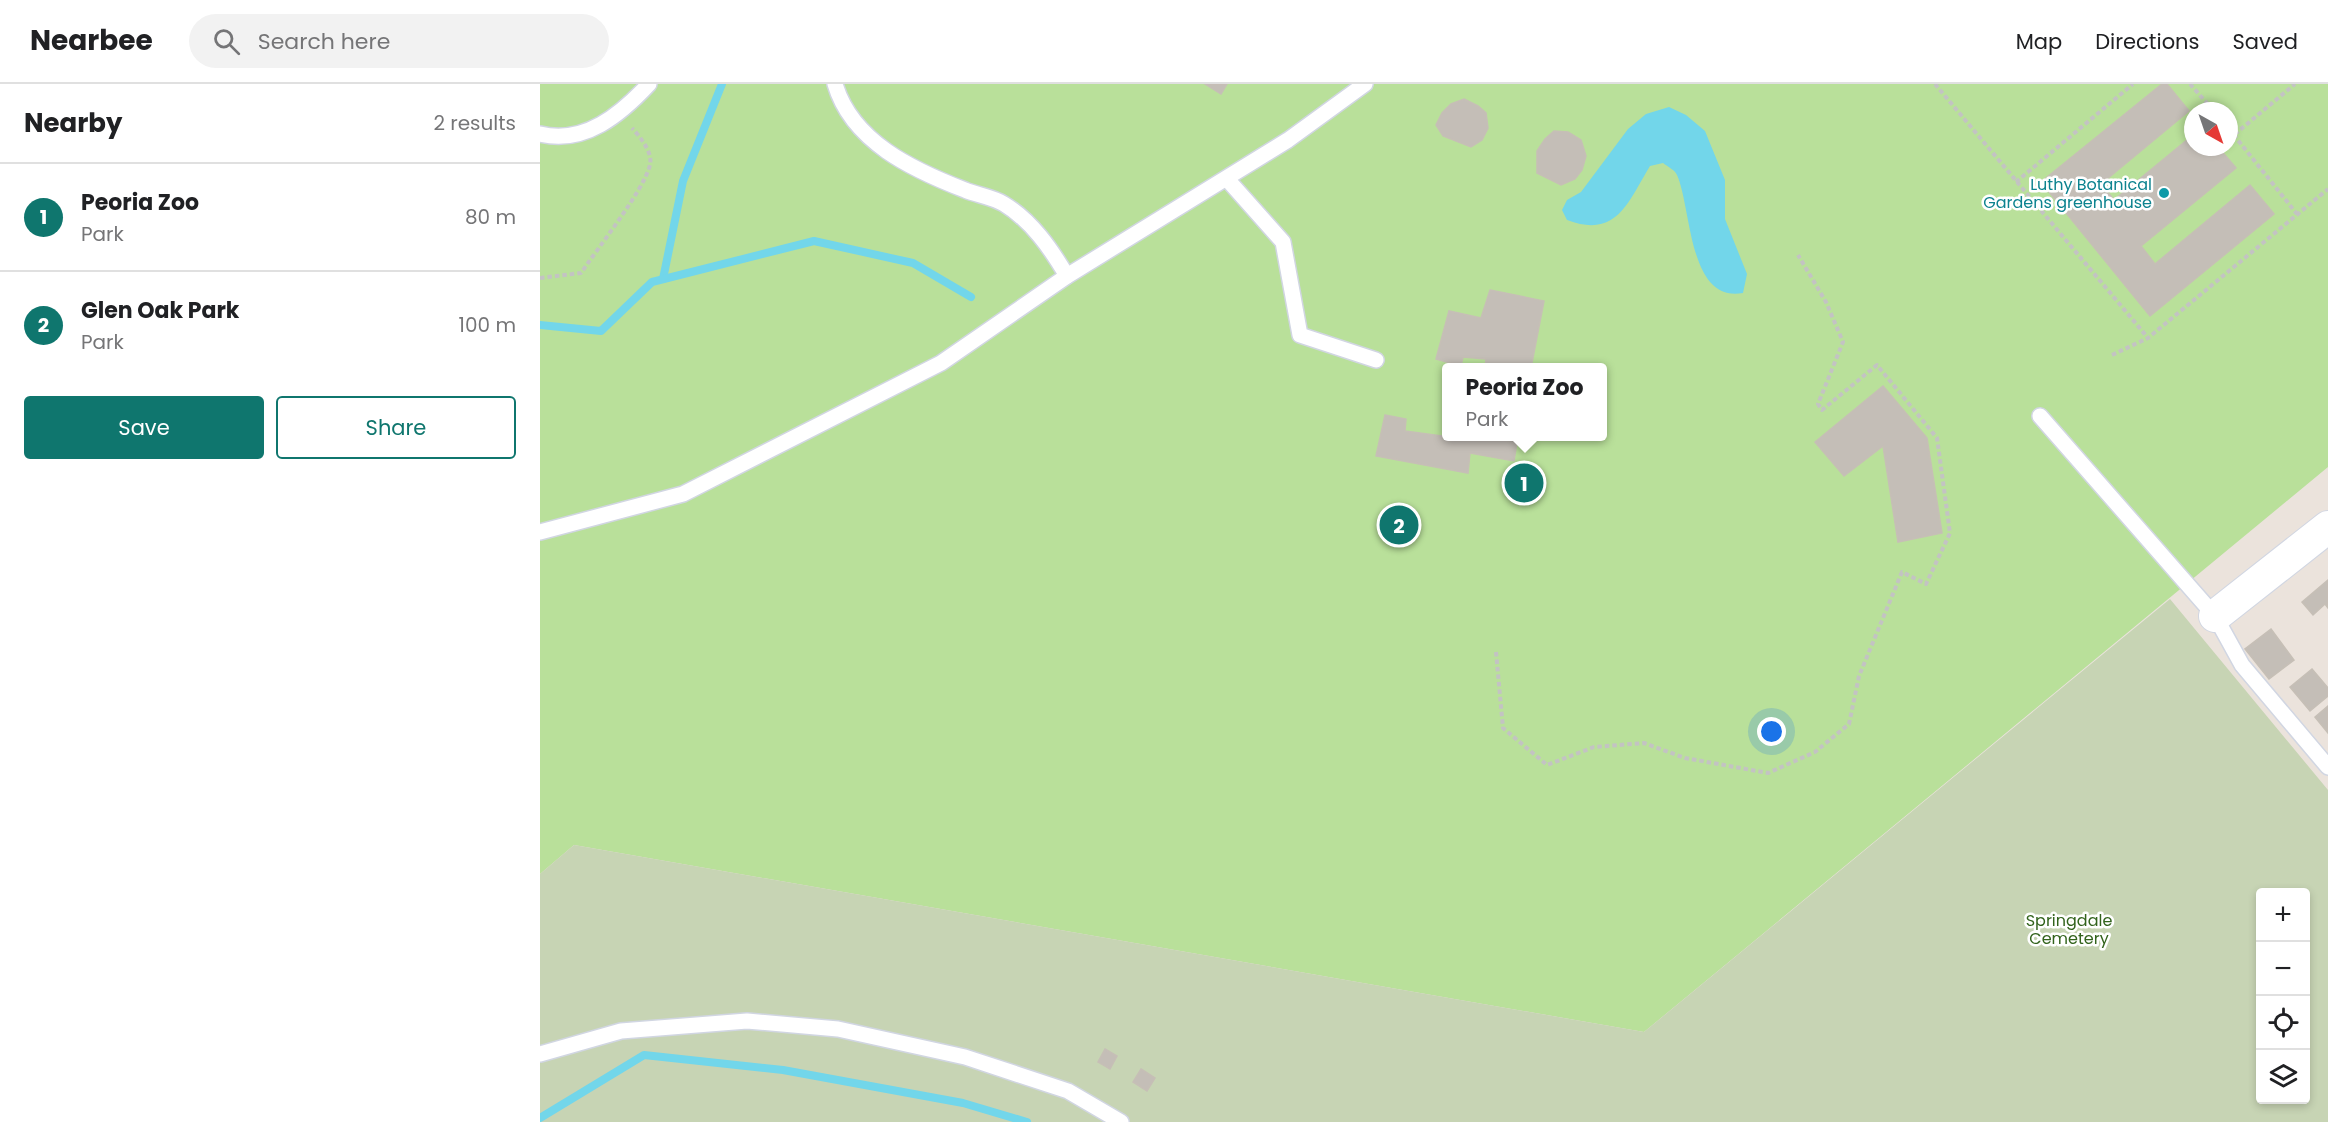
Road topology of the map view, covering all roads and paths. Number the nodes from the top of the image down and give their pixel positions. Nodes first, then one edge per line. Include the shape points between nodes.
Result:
1 (649, 84) edge
2 (835, 84) edge
3 (1365, 84) edge
4 (1935, 84) edge
5 (2133, 84) edge
6 (2190, 84) edge
7 (2295, 84) edge
8 (2206, 102) edge
9 (623, 111) junction
10 (2238, 131) edge
11 (540, 134) edge
12 (2238, 139) edge
13 (1227, 178) junction
14 (2016, 182) junction
15 (2328, 189) edge
16 (2297, 214) junction
17 (1798, 255) dead end
18 (1067, 276) junction
19 (540, 278) edge
20 (2148, 338) junction
21 (2112, 355) dead end
22 (1376, 360) dead end
23 (2040, 416) dead end
24 (2328, 527) edge
25 (540, 532) edge
26 (2216, 616) junction
27 (1496, 652) dead end
28 (2328, 767) edge
29 (540, 1054) edge
30 (1121, 1122) edge

1 - 9 lane
2 - 18 lane via 861,130 923,174 1003,204 1049,246
3 - 13 lane
4 - 14 path
5 - 14 path
6 - 8 path
7 - 10 path
9 - 11 lane via 589,131 552,137
9 - 19 path via 645,142 650,163 641,186 581,273
12 - 16 path
13 - 18 lane
13 - 22 lane via 1283,242 1300,335
14 - 20 path
15 - 16 path
16 - 20 path
17 - 27 path via 1826,302 1843,342 1818,404 1822,410 1876,364 1937,438 1950,533 1926,585 1902,572 1859,676 1849,724 1815,752 1768,773 1685,758 1644,743 1594,747 1546,765 1503,728
18 - 25 lane via 941,363 683,494
20 - 21 path
23 - 26 lane
24 - 26 street
26 - 28 lane via 2242,665
29 - 30 lane via 632,1030 747,1021 838,1029 965,1057 1068,1091

